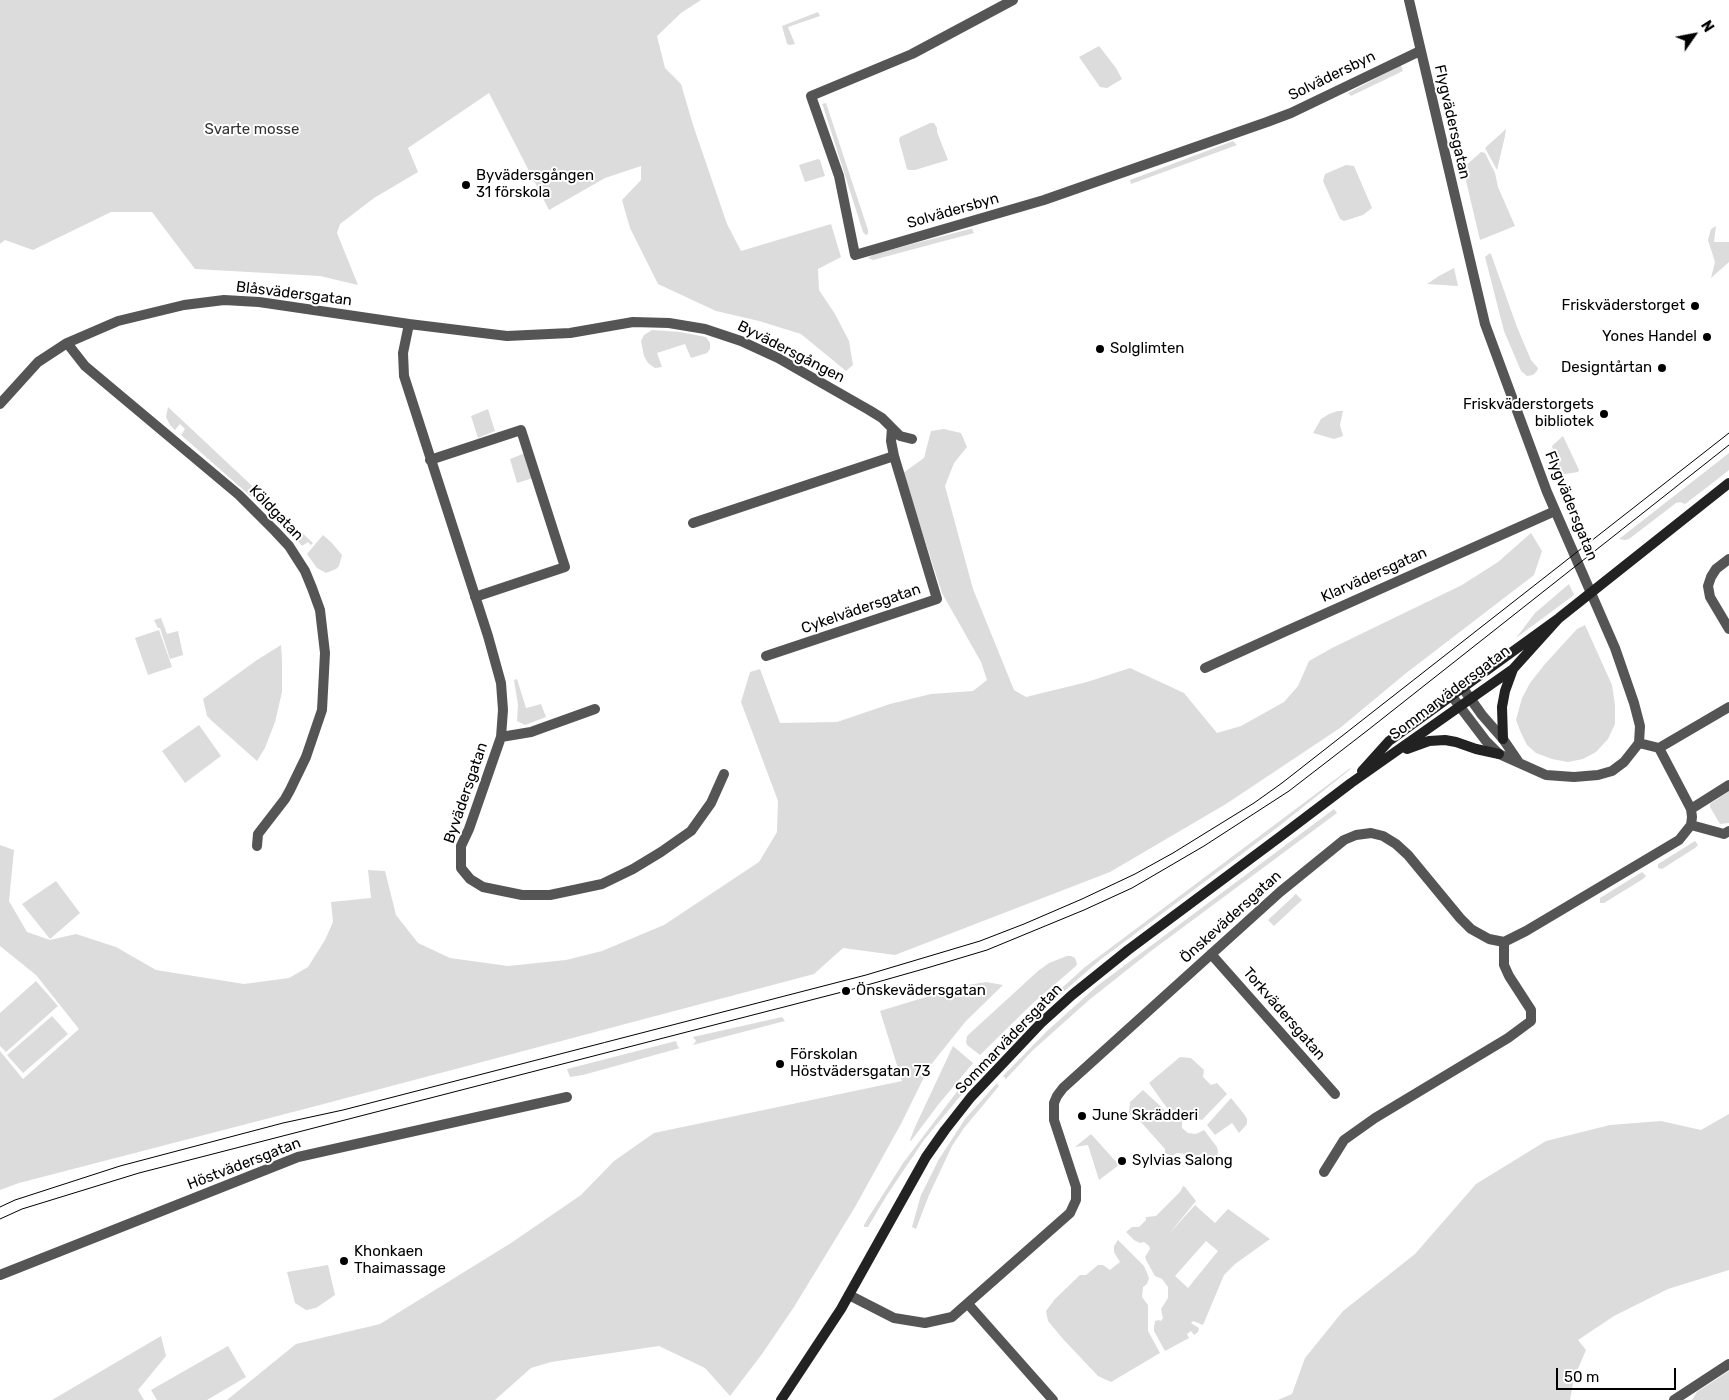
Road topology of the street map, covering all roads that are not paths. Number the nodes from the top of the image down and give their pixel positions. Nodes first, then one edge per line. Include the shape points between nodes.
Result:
1 (1013, 0) edge
2 (1409, 0) edge
3 (1420, 51) junction
4 (409, 324) junction
5 (555, 334) joint
6 (67, 343) junction
7 (0, 404) edge
8 (892, 428) junction
9 (912, 439) dead end
10 (894, 456) junction
11 (430, 460) junction
12 (1729, 483) edge
13 (1555, 511) junction
14 (693, 523) dead end
15 (1729, 559) edge
16 (475, 598) junction
17 (1559, 618) junction
18 (1729, 629) edge
19 (766, 656) dead end
20 (1205, 668) dead end
21 (1513, 670) junction
22 (1462, 687) junction
23 (1451, 695) junction
24 (1471, 699) junction
25 (1729, 707) edge
26 (1460, 708) junction
27 (595, 709) dead end
28 (502, 737) junction
29 (1503, 739) junction
30 (1639, 743) junction
31 (1659, 748) junction
32 (1394, 754) junction
33 (1499, 754) junction
34 (1518, 761) junction
35 (724, 774) dead end
36 (1352, 783) junction
37 (1729, 786) edge
38 (1691, 808) junction
39 (1691, 825) junction
40 (1729, 831) edge
41 (256, 846) dead end
42 (1504, 942) junction
43 (1212, 954) junction
44 (1335, 1094) dead end
45 (566, 1097) dead end
46 (1324, 1172) dead end
47 (0, 1275) edge
48 (849, 1295) junction
49 (968, 1304) junction
50 (1729, 1364) edge
51 (1677, 1399) edge
52 (781, 1400) edge
53 (1053, 1400) edge

1 - 3 street, Solvädersbyn via 912,54 811,96 838,176 855,255 1044,200 1267,122
2 - 3 street, Flygvädersgatan
3 - 13 street, Flygvädersgatan via 1485,324
4 - 5 street, Blåsvädersgatan via 507,336
4 - 6 street, Blåsvädersgatan via 260,302 224,300 184,304 126,319
4 - 11 street, Byvädersgatan via 402,365
5 - 8 street, Byvädersgången via 650,322 684,325 722,334 786,363 869,410
6 - 7 street, Blåsvädersgatan via 38,362
6 - 41 street, Köldgatan via 86,366 239,495 276,531 305,571 312,588 320,610 325,653 322,710 312,743 290,790 258,834
8 - 9 street, Byvädersgången via 900,436
8 - 10 street, Cykelvädersgatan via 890,441
10 - 14 street
10 - 19 street, Cykelvädersgatan via 937,599
11 - 16 street, Byvädersgatan
11 - 16 street via 521,430 565,566
12 - 17 street, Sommarvädersgatan
13 - 20 street, Klarvädersgatan
13 - 30 street, Flygvädersgatan via 1615,648 1638,718
15 - 18 street via 1716,569 1708,586
16 - 28 street, Byvädersgatan via 501,683
17 - 21 street, Sommarvädersgatan
17 - 22 street, Sommarvädersgatan
21 - 24 street, Sommarvädersgatan
21 - 29 street via 1502,708
22 - 23 street, Sommarvädersgatan
22 - 24 street
23 - 26 street
23 - 36 street, Sommarvädersgatan via 1389,741
24 - 26 street, Sommarvädersgatan
24 - 29 street
25 - 31 street
26 - 32 street, Sommarvädersgatan
26 - 33 street
27 - 28 street, Byvädersgatan via 530,732
28 - 35 street, Byvädersgatan via 461,846 461,868 470,879 483,887 502,892 550,895 602,884 633,869 691,831 711,803
29 - 34 street
30 - 31 street
30 - 34 street via 1624,762 1598,775 1546,775
31 - 38 street
32 - 33 street via 1445,740
32 - 36 street, Sommarvädersgatan
33 - 34 street
36 - 48 street, Sommarvädersgatan via 1128,950 1041,1023 971,1097 945,1130 926,1157
37 - 38 street
38 - 39 street
39 - 40 street via 1724,834
39 - 42 street via 1680,840
42 - 43 street, Önskevädersgatan via 1489,939 1471,929 1408,855 1383,836 1370,834 1344,840
42 - 46 street via 1504,965 1531,1010 1531,1021 1344,1140
43 - 44 street, Torkvädersgatan
43 - 49 street, Önskevädersgatan via 1056,1096 1054,1120 1076,1187 1076,1200 1070,1213
45 - 47 street, Höstvädersgatan via 298,1157
48 - 49 street, Önskevädersgatan via 894,1318 926,1323 952,1317
48 - 52 street, Sommarvädersgatan
49 - 53 street
50 - 51 street

